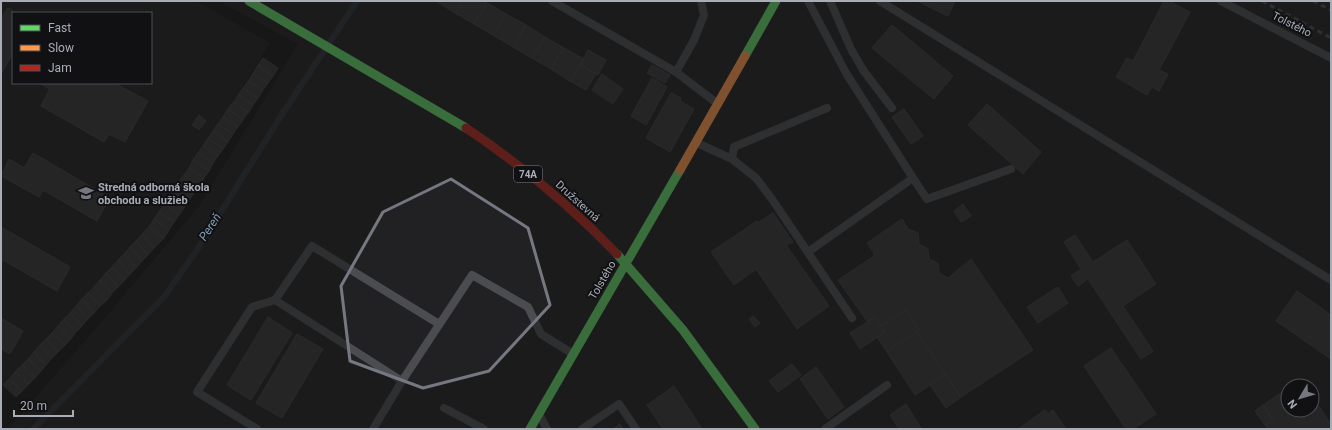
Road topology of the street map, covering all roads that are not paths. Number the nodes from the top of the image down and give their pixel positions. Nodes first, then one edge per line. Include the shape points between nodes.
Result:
1 (249, 1) edge
2 (552, 1) edge
3 (701, 1) edge
4 (776, 1) edge
5 (808, 1) edge
6 (830, 1) edge
7 (880, 1) edge
8 (1221, 1) edge
9 (1331, 58) edge
10 (676, 72) junction
11 (718, 104) junction
12 (827, 108) dead end
13 (892, 108) dead end
14 (696, 143) junction
15 (732, 159) junction
16 (1011, 169) dead end
17 (913, 178) junction
18 (808, 252) junction
19 (625, 263) junction
20 (1331, 280) edge
21 (275, 300) junction
22 (852, 318) dead end
23 (440, 324) junction
24 (573, 354) junction
25 (402, 381) junction
26 (887, 385) dead end
27 (444, 408) dead end
28 (538, 414) junction
29 (257, 429) edge
30 (373, 429) edge
31 (484, 429) edge
32 (530, 429) edge
33 (547, 429) edge
34 (582, 429) edge
35 (636, 429) edge
36 (755, 429) edge
37 (825, 429) edge

1 - 19 main road, Družstevná / 74A via 419,99 481,138 560,201 602,238
2 - 10 lane
3 - 10 lane via 704,15 694,40
4 - 11 main road, Tolstého
5 - 17 lane via 846,73
6 - 13 lane via 863,70
7 - 20 lane
8 - 9 lane, Tolstého
10 - 11 lane
11 - 14 main road, Tolstého
12 - 15 lane via 734,147
14 - 15 lane
14 - 19 main road, Tolstého
15 - 18 lane via 756,178
16 - 17 lane via 927,199
17 - 18 lane
18 - 22 lane
19 - 24 main road, Tolstého
19 - 36 main road, Družstevná / 74A via 719,377
21 - 23 lane via 312,246
21 - 25 lane
21 - 29 lane via 252,307 197,392
23 - 24 lane via 472,275 528,307 540,334
23 - 25 lane
24 - 28 main road, Tolstého
25 - 30 lane
26 - 37 lane
27 - 31 lane
28 - 32 main road, Tolstého
28 - 33 lane
34 - 35 lane via 619,404

